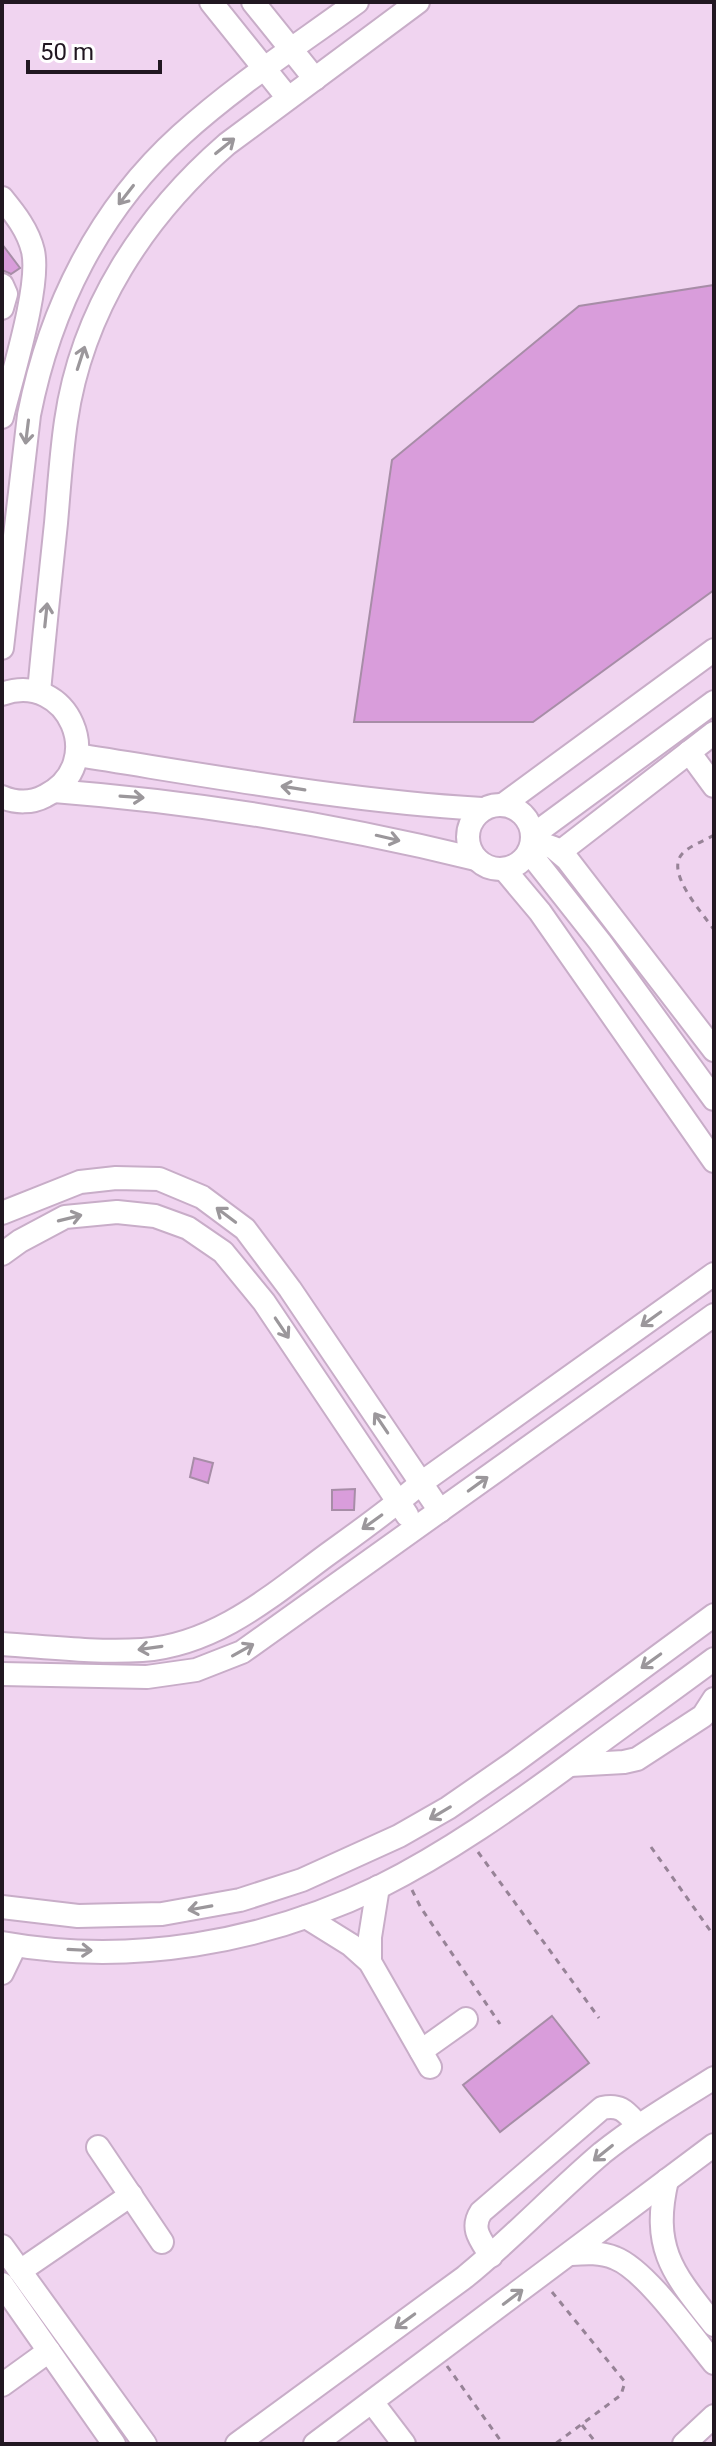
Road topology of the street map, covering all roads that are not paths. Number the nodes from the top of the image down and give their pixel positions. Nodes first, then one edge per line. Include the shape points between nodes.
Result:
1 (211, 2) edge
2 (253, 2) edge
3 (357, 2) edge
4 (418, 2) edge
5 (292, 50) junction
6 (265, 70) junction
7 (315, 79) junction
8 (288, 98) junction
9 (2, 198) edge
10 (2, 285) edge
11 (2, 308) edge
12 (2, 417) edge
13 (2, 648) edge
14 (714, 650) edge
15 (39, 692) junction
16 (2, 694) edge
17 (714, 702) edge
18 (714, 733) edge
19 (689, 752) junction
20 (77, 755) junction
21 (714, 786) edge
22 (54, 791) junction
23 (4, 800) edge
24 (493, 807) junction
25 (531, 843) junction
26 (560, 852) junction
27 (476, 859) junction
28 (504, 869) junction
29 (711, 1039) edge
30 (714, 1099) edge
31 (714, 1161) edge
32 (2, 1213) edge
33 (2, 1254) edge
34 (714, 1274) edge
35 (714, 1315) edge
36 (421, 1483) junction
37 (400, 1502) junction
38 (440, 1511) junction
39 (415, 1529) junction
40 (714, 1615) edge
41 (2, 1644) edge
42 (714, 1659) edge
43 (2, 1674) edge
44 (714, 1699) edge
45 (513, 1763) junction
46 (568, 1765) junction
47 (533, 1792) junction
48 (378, 1887) junction
49 (2, 1907) edge
50 (306, 1917) junction
51 (9, 1944) edge
52 (370, 1962) junction
53 (2, 1973) edge
54 (466, 2019) dead end
55 (714, 2078) edge
56 (638, 2125) junction
57 (714, 2145) edge
58 (98, 2147) dead end
59 (667, 2180) junction
60 (131, 2195) junction
61 (162, 2242) dead end
62 (2, 2246) edge
63 (571, 2254) junction
64 (491, 2256) junction
65 (11, 2277) edge
66 (714, 2325) edge
67 (49, 2351) junction
68 (714, 2363) edge
69 (2, 2385) edge
70 (372, 2402) junction
71 (714, 2416) edge
72 (118, 2435) edge
73 (145, 2444) edge
74 (237, 2444) edge
75 (315, 2444) edge
76 (404, 2444) edge
77 (684, 2444) edge

1 - 6 street
2 - 5 street
3 - 5 street
4 - 7 street
5 - 6 street
5 - 7 street
6 - 8 street
6 -> 13 street via 156,159 97,235 69,288 44,352 29,415
7 - 8 street
15 -> 8 street via 66,421 79,362 100,307 128,254 173,195 227,144
9 - 12 street via 22,223 34,268
10 - 11 street
14 - 24 street
15 - 16 street
15 - 20 street via 65,710 77,739
17 - 25 street
18 - 19 street
19 - 21 street
19 - 26 street
20 - 22 street via 73,769
24 -> 20 street via 425,806
22 - 23 street via 24,802
22 -> 27 street via 167,801 377,835
24 - 25 street via 515,807 524,814
24 - 27 street via 473,817 468,827
25 - 26 street
25 - 28 street via 514,866
25 - 30 street
26 - 29 street
27 - 28 street
28 - 31 street via 540,912
36 -> 32 street via 245,1229 202,1197 159,1179 116,1178 80,1182
33 -> 37 street via 65,1217 117,1212 155,1216 188,1228 223,1252 264,1302
34 -> 36 street
38 -> 35 street
36 - 37 street
36 - 38 street
37 - 39 street
37 -> 41 street via 228,1625 187,1642 144,1650
38 - 39 street
43 -> 39 street via 147,1677 196,1670 242,1652
40 -> 45 street
42 - 46 street
44 - 46 street via 703,1716 637,1759
45 - 47 street
45 -> 49 street via 399,1836 302,1880 240,1900 128,1916
46 - 47 street
47 - 48 street
48 - 50 street
48 - 52 street
51 -> 50 street via 81,1951 166,1950 248,1935
50 - 52 street
51 - 53 street
52 - 54 street via 425,2059
55 - 56 street
56 -> 64 street
56 - 64 street via 622,2108 602,2108 481,2212 475,2230
57 - 59 street
58 - 60 street
59 - 63 street
59 - 66 street via 661,2220 669,2261
60 - 61 street
60 - 65 street
62 - 65 street
63 - 68 street via 593,2252 634,2268
70 -> 63 street
64 -> 74 street
65 - 67 street
65 - 72 street
67 - 69 street
67 - 72 street
70 - 75 street
70 - 76 street
71 - 77 street
72 - 73 street

